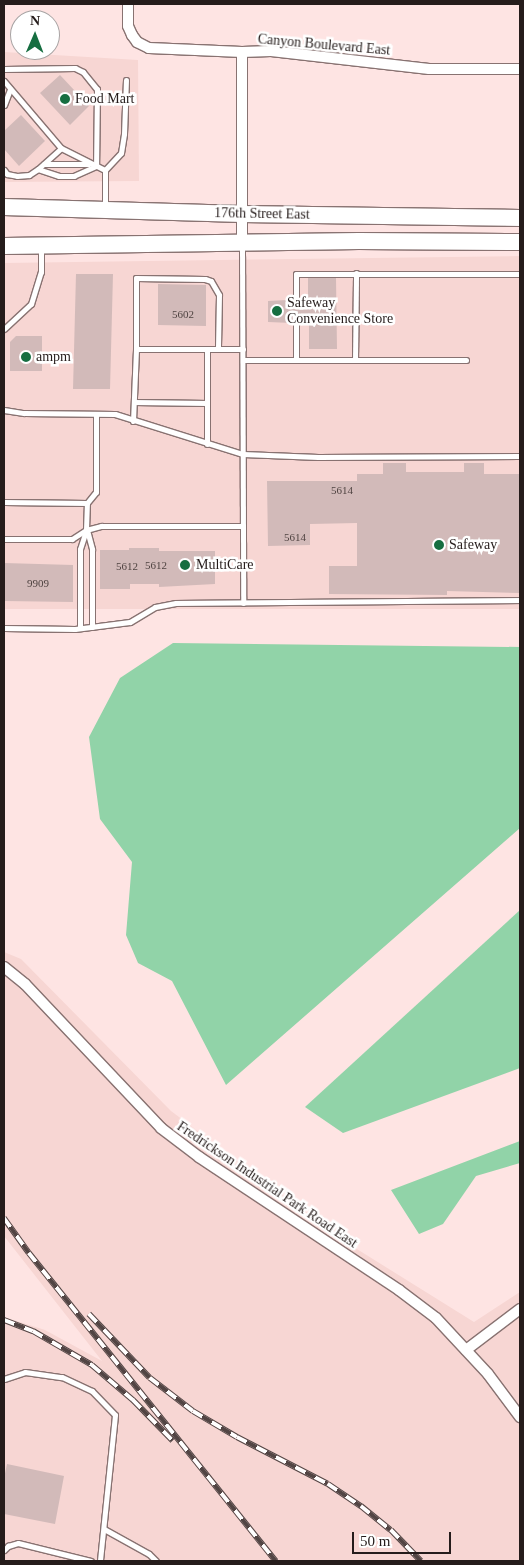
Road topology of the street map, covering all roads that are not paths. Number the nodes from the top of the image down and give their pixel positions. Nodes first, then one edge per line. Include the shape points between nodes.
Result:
1 (128, 4) edge
2 (242, 52) junction
3 (4, 69) edge
4 (520, 69) edge
5 (126, 80) dead end
6 (4, 81) edge
7 (10, 90) junction
8 (4, 105) edge
9 (61, 148) junction
10 (44, 164) junction
11 (94, 165) junction
12 (38, 169) junction
13 (4, 170) edge
14 (105, 170) junction
15 (4, 207) edge
16 (105, 210) junction
17 (242, 214) junction
18 (520, 218) edge
19 (520, 242) edge
20 (242, 243) junction
21 (40, 245) junction
22 (4, 246) edge
23 (356, 273) junction
24 (520, 274) edge
25 (296, 302) dead end
26 (296, 322) dead end
27 (4, 329) edge
28 (136, 348) junction
29 (207, 349) junction
30 (218, 349) junction
31 (243, 349) junction
32 (243, 360) junction
33 (296, 360) junction
34 (355, 360) junction
35 (466, 360) dead end
36 (134, 402) junction
37 (207, 403) junction
38 (4, 410) edge
39 (96, 414) junction
40 (134, 421) junction
41 (207, 444) junction
42 (243, 454) junction
43 (520, 456) edge
44 (4, 502) edge
45 (88, 504) junction
46 (243, 526) junction
47 (86, 530) junction
48 (4, 539) edge
49 (520, 600) edge
50 (243, 603) junction
51 (92, 627) junction
52 (4, 628) edge
53 (80, 628) junction
54 (4, 967) edge
55 (520, 1309) edge
56 (466, 1350) junction
57 (4, 1379) edge
58 (520, 1418) edge
59 (104, 1529) junction
60 (4, 1550) edge
61 (91, 1561) edge
62 (100, 1561) edge
63 (156, 1561) edge

1 - 2 street, Canyon Boulevard East via 128,26 132,35 137,42 149,48
2 - 4 street, Canyon Boulevard East via 271,51 429,69
2 - 17 street
3 - 11 lane via 75,68 94,82 98,99
5 - 14 lane via 121,153
6 - 7 lane
7 - 8 lane
7 - 9 lane
9 - 10 lane
9 - 11 lane
10 - 11 lane
10 - 12 lane
11 - 12 lane via 74,176 59,176
11 - 14 lane
12 - 13 lane via 17,176
14 - 16 lane
15 - 16 main road, 176th Street East
16 - 17 main road, 176th Street East
17 - 18 main road, 176th Street East
17 - 20 street
19 - 20 main road, 176th Street East
20 - 21 main road, 176th Street East
20 - 31 lane
21 - 22 main road, 176th Street East
21 - 27 lane via 41,272 31,304
23 - 24 lane
23 - 25 lane via 296,274
23 - 34 lane
26 - 33 lane
28 - 29 lane
28 - 30 lane via 136,278 205,278 211,281 219,294
28 - 36 lane
29 - 30 lane
29 - 37 lane
30 - 31 lane
31 - 32 lane
32 - 33 lane
32 - 42 lane
33 - 34 lane
34 - 35 lane
36 - 37 lane
36 - 40 lane
37 - 41 lane
38 - 39 lane
39 - 40 lane via 115,414
39 - 45 lane via 96,492
40 - 41 lane
41 - 42 lane
42 - 43 lane via 282,457
42 - 46 lane
44 - 45 lane
45 - 47 lane
46 - 47 lane via 101,526
46 - 50 lane
47 - 48 lane via 72,539
47 - 51 lane via 92,549
47 - 53 lane via 80,549
49 - 50 lane
50 - 51 lane via 176,603 156,607 130,622
51 - 53 lane
52 - 53 lane
54 - 56 street, Fredrickson Industrial Park Road East via 25,984 161,1128 199,1157 399,1290 436,1318
55 - 56 street
56 - 58 street, Fredrickson Industrial Park Road East
57 - 59 lane via 25,1372 62,1377 92,1391 115,1415
59 - 62 lane
59 - 63 lane
60 - 61 lane via 18,1543

